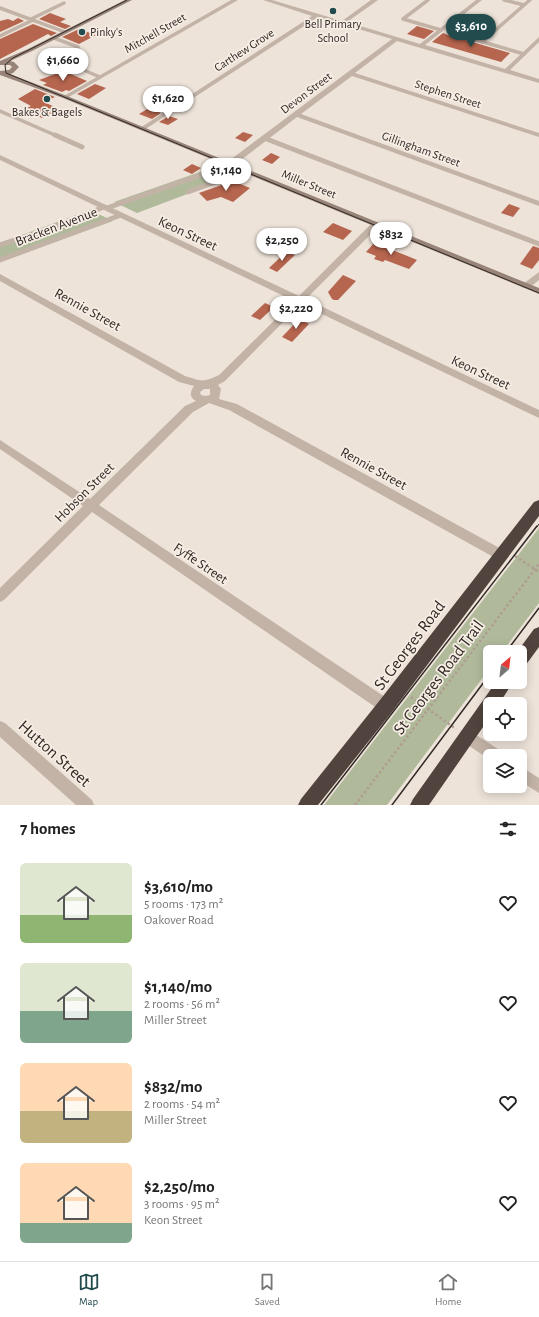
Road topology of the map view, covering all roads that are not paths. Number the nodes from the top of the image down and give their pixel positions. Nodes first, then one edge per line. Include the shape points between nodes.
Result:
1 (129, 0) edge
2 (235, 0) edge
3 (266, 0) edge
4 (375, 0) edge
5 (428, 0) edge
6 (479, 0) edge
7 (504, 0) edge
8 (530, 0) edge
9 (64, 3) dead end
10 (522, 6) dead end
11 (0, 8) edge
12 (317, 15) junction
13 (32, 20) junction
14 (342, 23) junction
15 (441, 30) junction
16 (66, 32) junction
17 (450, 32) dead end
18 (0, 36) edge
19 (54, 38) junction
20 (396, 39) junction
21 (539, 39) edge
22 (482, 42) junction
23 (421, 46) junction
24 (29, 51) junction
25 (524, 54) junction
26 (0, 63) edge
27 (16, 68) junction
28 (506, 71) junction
29 (1, 73) edge
30 (350, 73) junction
31 (100, 77) junction
32 (25, 81) junction
33 (539, 81) edge
34 (65, 97) junction
35 (0, 111) edge
36 (296, 114) junction
37 (142, 130) junction
38 (539, 135) edge
39 (264, 138) junction
40 (82, 147) dead end
41 (0, 157) edge
42 (229, 165) junction
43 (244, 171) junction
44 (188, 192) dead end
45 (539, 204) edge
46 (105, 208) junction
47 (121, 215) junction
48 (375, 225) junction
49 (55, 226) dead end
50 (24, 237) dead end
51 (539, 244) edge
52 (0, 245) edge
53 (0, 260) edge
54 (539, 275) edge
55 (0, 277) edge
56 (526, 286) junction
57 (539, 291) edge
58 (300, 300) junction
59 (206, 393) junction
60 (539, 414) edge
61 (0, 444) edge
62 (91, 506) junction
63 (537, 513) edge
64 (504, 552) junction
65 (0, 596) edge
66 (539, 634) edge
67 (527, 651) edge
68 (500, 689) edge
69 (386, 706) junction
70 (0, 728) edge
71 (467, 736) junction
72 (486, 749) edge
73 (527, 778) edge
74 (539, 786) edge
75 (87, 805) edge
76 (307, 805) edge
77 (419, 805) edge

1 - 16 street
2 - 31 street, Mitchell Street
3 - 12 street
4 - 14 street
5 - 15 lane via 403,19
6 - 15 street
7 - 8 lane via 524,5
9 - 13 lane
10 - 22 lane
11 - 13 street
12 - 14 street
12 - 37 street, Carthew Grove
13 - 16 street
13 - 18 lane
14 - 20 street
15 - 23 street
16 - 19 street
17 - 22 lane
19 - 24 street
19 - 31 lane via 78,47 73,61 74,66
20 - 23 street
20 - 30 street, Devon Street
21 - 25 street
22 - 25 lane
23 - 28 street
24 - 26 street
24 - 27 street via 18,60
25 - 28 street
26 - 27 street via 12,63
27 - 29 street
27 - 32 street via 16,74
28 - 33 street
29 - 32 street, Miller Street
30 - 36 street, Devon Street
30 - 38 street, Stephen Street
31 - 34 street, Mitchell Street
32 - 34 street, Miller Street
34 - 37 street, Miller Street
35 - 40 lane
36 - 39 street, Devon Street
36 - 45 street, Gillingham Street
37 - 42 street, Miller Street
39 - 42 street, Devon Street
39 - 51 lane
41 - 46 street, Keon Street
42 - 43 street, Miller Street
42 - 46 lane, Bracken Avenue
43 - 44 lane
43 - 48 street, Miller Street
46 - 47 street, Keon Street
46 - 49 lane, Bracken Avenue
47 - 53 lane, Bracken Avenue
47 - 58 street, Keon Street
48 - 56 street, Miller Street
48 - 58 street
50 - 52 lane, Bracken Avenue
54 - 56 street
55 - 59 street, Rennie Street
56 - 57 street, Miller Street
58 - 59 street
58 - 60 street, Keon Street
59 - 62 street, Hobson Street
59 - 64 street, Rennie Street
61 - 62 street, Fyffe Street
62 - 65 street, Hobson Street
62 - 69 street, Fyffe Street
63 - 64 highway, St Georges Road
64 - 69 highway, St Georges Road
66 - 67 highway
68 - 71 highway
69 - 76 highway, St Georges Road
70 - 75 street, Hutton Street
71 - 72 street
71 - 77 highway
73 - 74 street

